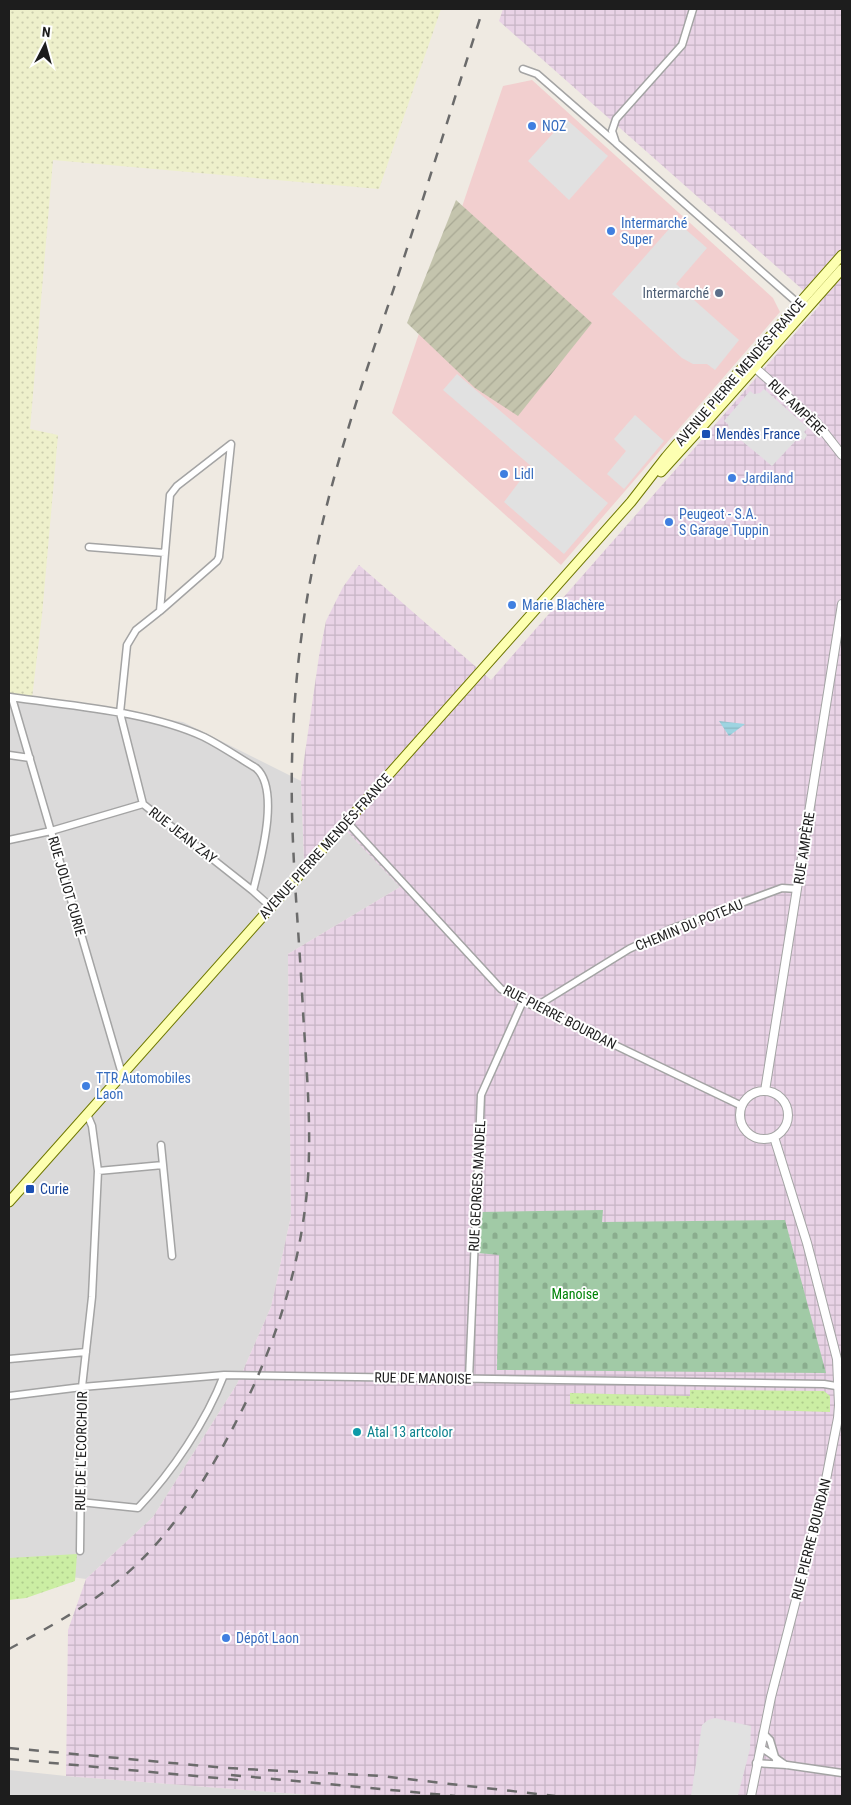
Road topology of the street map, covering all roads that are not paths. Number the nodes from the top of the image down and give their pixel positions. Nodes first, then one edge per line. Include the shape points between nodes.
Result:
1 (693, 9) edge
2 (523, 69) dead end
3 (616, 143) junction
4 (842, 255) edge
5 (842, 269) edge
6 (803, 307) junction
7 (750, 367) junction
8 (842, 455) edge
9 (89, 547) dead end
10 (165, 553) junction
11 (842, 604) edge
12 (160, 611) junction
13 (10, 697) edge
14 (120, 714) junction
15 (9, 755) edge
16 (30, 758) junction
17 (143, 804) junction
18 (347, 822) junction
19 (51, 831) junction
20 (9, 840) edge
21 (797, 889) junction
22 (253, 890) junction
23 (271, 907) junction
24 (523, 1002) junction
25 (535, 1007) junction
26 (122, 1074) junction
27 (765, 1091) junction
28 (742, 1106) junction
29 (87, 1114) junction
30 (774, 1137) junction
31 (161, 1145) dead end
32 (163, 1166) junction
33 (98, 1172) junction
34 (9, 1202) edge
35 (172, 1256) dead end
36 (86, 1352) junction
37 (9, 1359) edge
38 (224, 1375) junction
39 (469, 1379) junction
40 (840, 1386) edge
41 (82, 1387) junction
42 (9, 1396) edge
43 (80, 1502) junction
44 (80, 1551) dead end
45 (763, 1733) junction
46 (760, 1748) junction
47 (776, 1760) junction
48 (756, 1763) junction
49 (787, 1765) junction
50 (842, 1773) edge
51 (751, 1796) edge

1 - 3 street via 682,45 616,119 612,131
2 - 3 street via 537,74
3 - 6 street
4 - 6 main road, AVENUE PIERRE MENDÉS-FRANCE
5 - 6 main road, AVENUE PIERRE MENDÉS-FRANCE
6 - 7 main road, AVENUE PIERRE MENDÉS-FRANCE
7 - 8 street, RUE AMPÈRE via 818,424
7 - 18 main road, AVENUE PIERRE MENDÉS-FRANCE via 671,462 640,490
9 - 10 street
10 - 12 street
10 - 12 street via 172,491 231,444 220,557
11 - 21 street, RUE AMPÈRE
12 - 14 street via 136,630 127,645
13 - 14 street
13 - 16 street, RUE JOLIOT CURIE
14 - 17 street, RUE JEAN ZAY
14 - 22 street via 146,718 204,738 263,774 268,823
15 - 16 street
16 - 19 street, RUE JOLIOT CURIE
17 - 19 street
17 - 22 street, RUE JEAN ZAY
18 - 23 main road, AVENUE PIERRE MENDÉS-FRANCE
18 - 24 street, RUE PIERRE BOURDAN via 501,989
19 - 20 street
19 - 26 street, RUE JOLIOT CURIE
21 - 25 street, CHEMIN DU POTEAU via 782,888 671,929 629,949
21 - 27 street, RUE AMPÈRE
22 - 23 street, RUE JEAN ZAY
23 - 26 main road, AVENUE PIERRE MENDÉS-FRANCE
24 - 25 street, RUE PIERRE BOURDAN
24 - 39 street, RUE GEORGES MANDEL via 481,1095
25 - 28 street, RUE PIERRE BOURDAN
26 - 29 main road, AVENUE PIERRE MENDÉS-FRANCE
27 - 28 street via 752,1094
27 - 30 street via 780,1097 788,1113 786,1125
28 - 30 street via 740,1120 747,1132 760,1139
29 - 33 street, RUE DE L'ECORCHOIR via 92,1126
29 - 34 main road, AVENUE PIERRE MENDÉS-FRANCE
30 - 40 street, RUE PIERRE BOURDAN via 807,1243 837,1359
31 - 32 street
32 - 33 street
32 - 35 street
33 - 36 street, RUE DE L'ECORCHOIR
36 - 37 street
36 - 41 street, RUE DE L'ECORCHOIR
38 - 39 street, RUE DE MANOISE
38 - 41 street, RUE DE MANOISE
38 - 43 street via 208,1411 138,1508
39 - 40 street, RUE DE MANOISE
40 - 45 street, RUE PIERRE BOURDAN via 838,1418 823,1495
41 - 42 street, RUE DE MANOISE
41 - 43 street, RUE DE L'ECORCHOIR
43 - 44 street, RUE DE L'ECORCHOIR
45 - 46 street, RUE PIERRE BOURDAN
45 - 47 street via 770,1740
46 - 47 street
46 - 48 street, RUE PIERRE BOURDAN
47 - 49 street
48 - 49 street
48 - 51 street, RUE PIERRE BOURDAN
49 - 50 street

